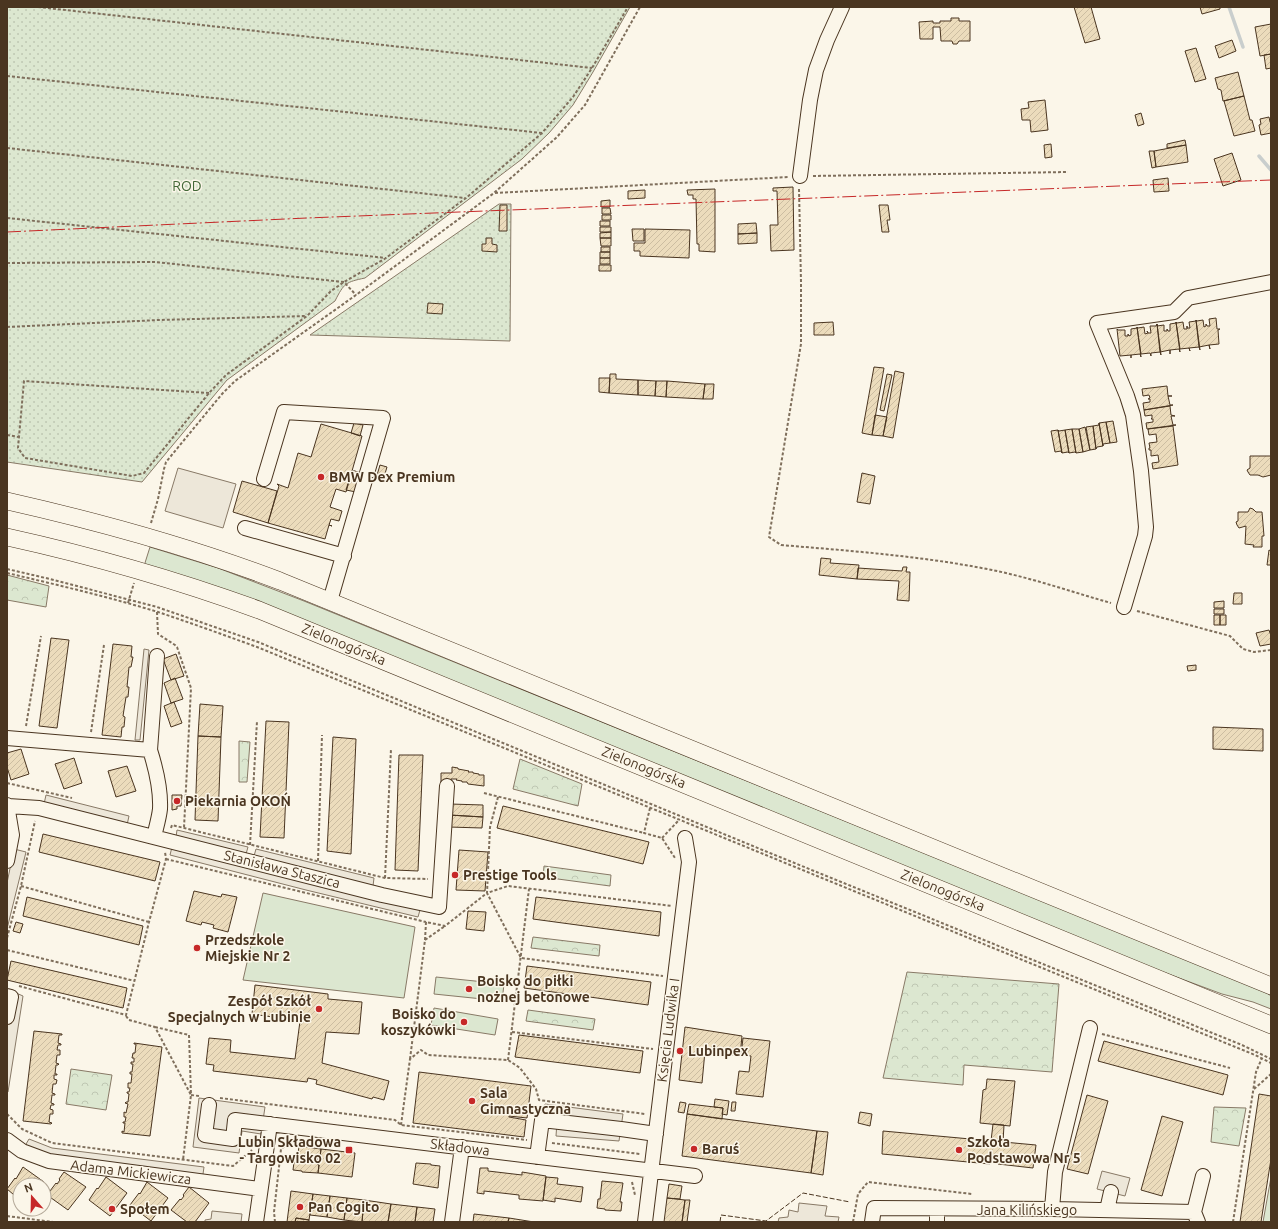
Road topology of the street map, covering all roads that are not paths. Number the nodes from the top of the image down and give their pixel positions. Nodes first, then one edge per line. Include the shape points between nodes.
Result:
1 (842, 7) edge
2 (800, 176) road end
3 (1271, 282) edge
4 (264, 479) dead end
5 (7, 502) edge
6 (245, 528) dead end
7 (7, 537) edge
8 (344, 556) junction
9 (330, 601) junction
10 (1124, 607) road end
11 (157, 656) dead end
12 (7, 738) edge
13 (150, 750) junction
14 (447, 786) dead end
15 (7, 805) edge
16 (154, 837) junction
17 (685, 838) dead end
18 (7, 861) edge
19 (1271, 986) edge
20 (11, 990) edge
21 (7, 1017) edge
22 (1271, 1025) edge
23 (1090, 1029) road end
24 (207, 1099) road end
25 (270, 1124) junction
26 (651, 1133) junction
27 (7, 1140) edge
28 (462, 1147) junction
29 (537, 1157) junction
30 (651, 1172) junction
31 (695, 1176) dead end
32 (1203, 1176) dead end
33 (260, 1189) junction
34 (1111, 1192) dead end
35 (1052, 1209) junction
36 (1107, 1210) junction
37 (937, 1216) edge
38 (988, 1216) edge
39 (1196, 1217) edge
40 (256, 1222) edge
41 (452, 1222) edge
42 (645, 1222) edge
43 (872, 1222) edge

1 - 2 street via 816,70
3 - 10 street via 1188,298 1174,312 1097,323 1133,415 1141,472 1145,536
4 - 8 street via 284,412 383,418
5 - 9 main road via 161,540
6 - 8 street
7 - 22 main road, Zielonogórska via 96,558 264,612
8 - 9 street
9 - 19 main road
11 - 13 street
12 - 13 street
13 - 16 street via 160,792 160,810
14 - 16 street, Stanisława Staszica via 439,907
15 - 16 street, Stanisława Staszica via 38,808
15 - 18 street via 12,834
17 - 26 street, Księcia Ludwika I via 689,862
20 - 21 street
23 - 35 street via 1055,1172
24 - 25 street, Składowa via 205,1135 233,1139 235,1120
25 - 28 street, Składowa
25 - 33 street
26 - 29 street via 542,1120
26 - 30 street, Księcia Ludwika I
27 - 33 street, Adama Mickiewicza via 22,1151 49,1161
28 - 29 street, Składowa
28 - 41 street
29 - 30 street, Składowa
30 - 31 street, Składowa
30 - 42 street, Księcia Ludwika I
32 - 39 street
33 - 40 street
34 - 36 street
35 - 36 street, Jana Kilińskiego
35 - 38 street, Jana Kilińskiego
36 - 39 street, Jana Kilińskiego
37 - 38 street, Jana Kilińskiego
37 - 43 street, Jana Kilińskiego via 874,1208

